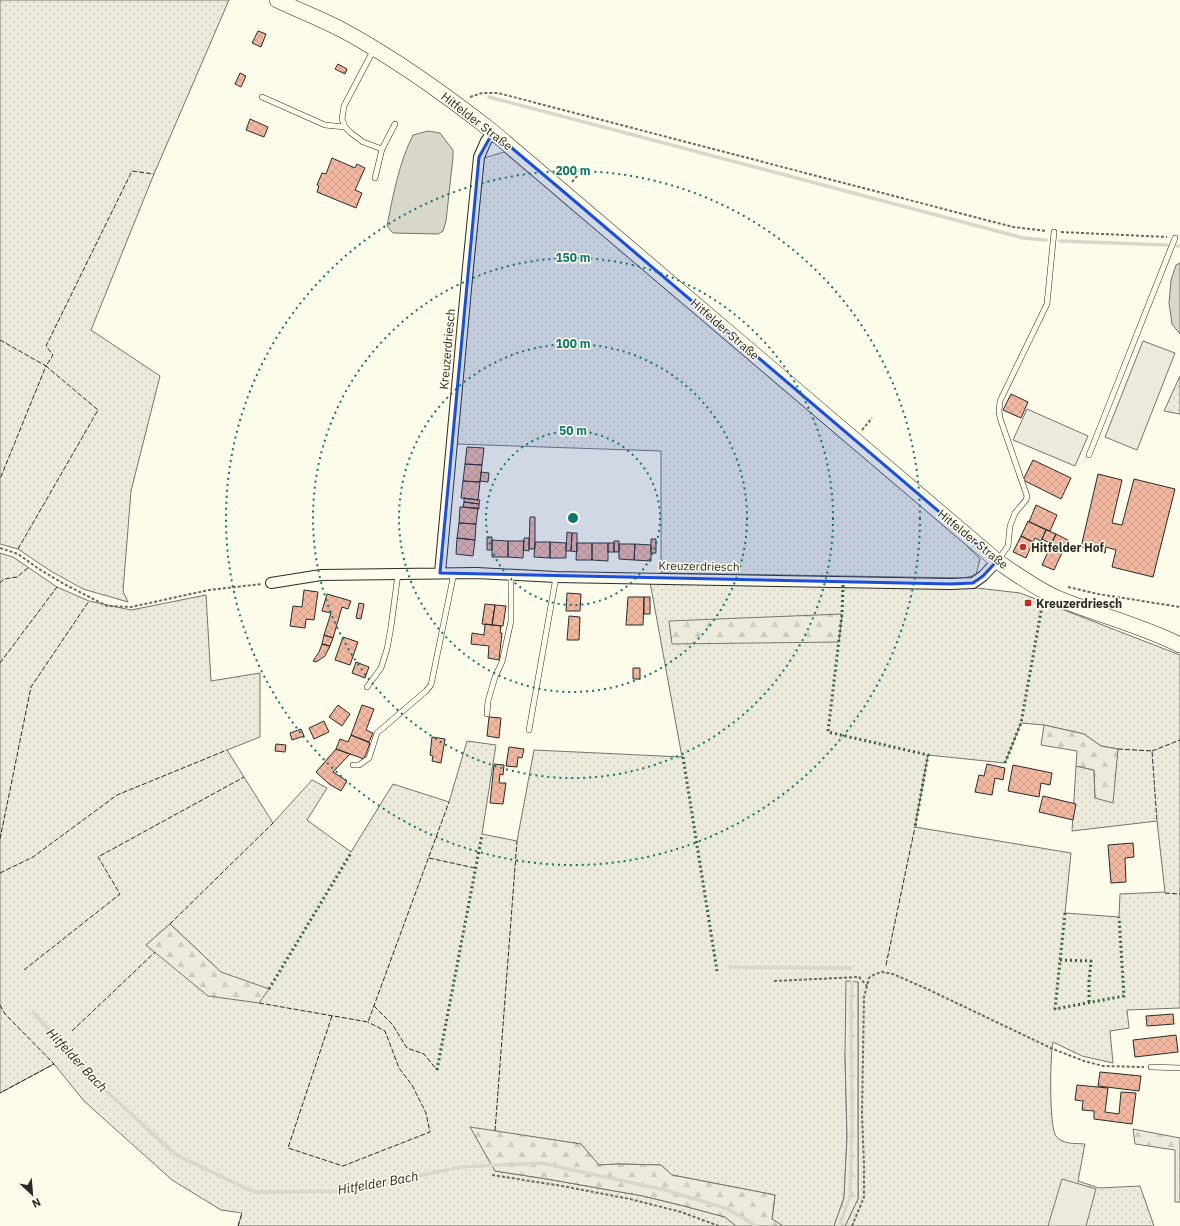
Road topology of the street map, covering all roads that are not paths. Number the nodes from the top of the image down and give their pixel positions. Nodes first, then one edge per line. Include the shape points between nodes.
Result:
1 (277, 0) edge
2 (374, 48) junction
3 (262, 97) dead end
4 (395, 124) dead end
5 (345, 127) junction
6 (493, 132) junction
7 (382, 149) junction
8 (375, 178) dead end
9 (1054, 232) road end
10 (1175, 238) road end
11 (1089, 455) dead end
12 (997, 561) junction
13 (440, 573) junction
14 (454, 573) junction
15 (398, 574) junction
16 (511, 575) junction
17 (556, 576) junction
18 (271, 583) road end
19 (1180, 645) edge
20 (367, 687) dead end
21 (486, 714) dead end
22 (529, 730) dead end
23 (353, 765) dead end
24 (1152, 1067) road end
25 (1180, 1068) edge

1 - 2 main road, Hitfelder Straße via 345,31
2 - 5 lane via 344,106 342,118
2 - 6 main road, Hitfelder Straße via 423,79
3 - 5 lane via 325,125
4 - 7 lane
5 - 7 lane via 363,142
6 - 12 main road, Hitfelder Straße
6 - 13 street, Kreuzerdriesch via 479,157
7 - 8 lane
9 - 12 lane via 1047,304 1000,401 1000,418 1027,496 1015,513 1010,526 1008,546
10 - 11 lane
12 - 17 street, Kreuzerdriesch via 983,576 972,583 951,584
12 - 19 main road, Hitfelder Straße via 1057,598 1144,629
13 - 14 street, Kreuzerdriesch
13 - 15 street, Kreuzerdriesch
14 - 16 street, Kreuzerdriesch
14 - 23 lane via 431,685 378,733 369,758 359,765
15 - 18 street, Kreuzerdriesch via 321,575
15 - 20 lane via 387,649 381,668
16 - 17 street, Kreuzerdriesch
16 - 21 lane via 511,621
17 - 22 lane
24 - 25 lane

